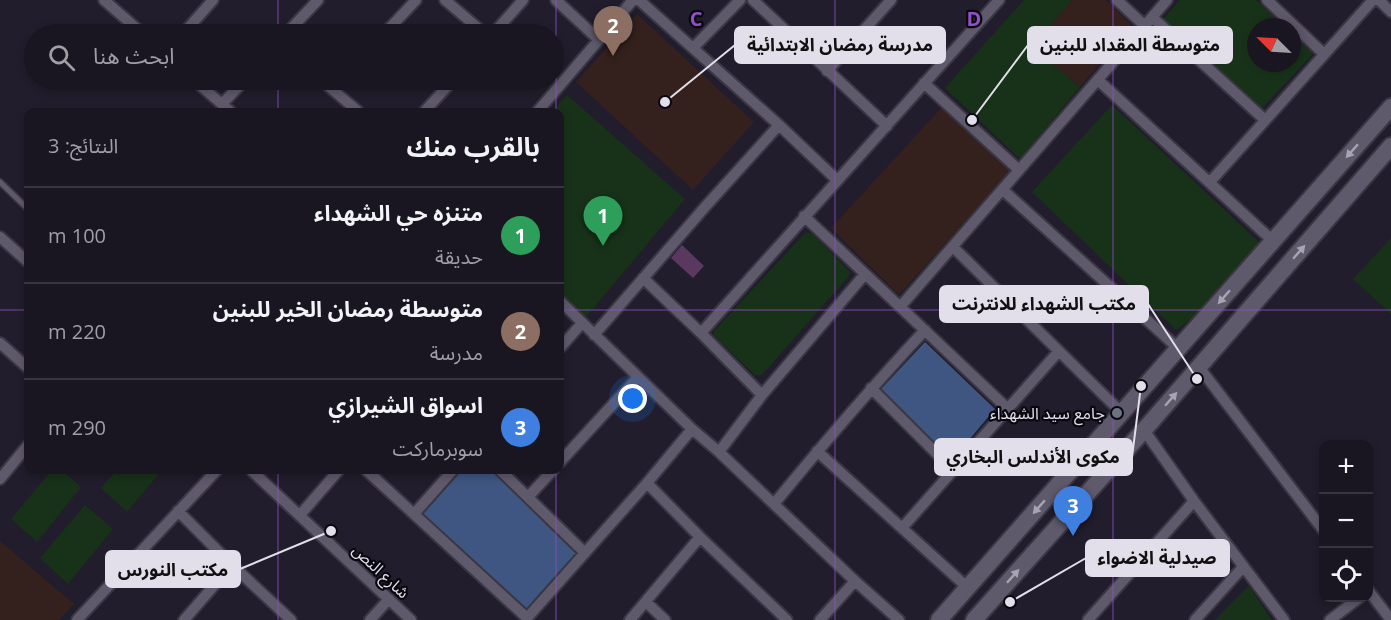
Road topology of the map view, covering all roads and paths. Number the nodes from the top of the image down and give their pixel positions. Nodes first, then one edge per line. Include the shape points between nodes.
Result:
1 (105, 0) edge
2 (213, 0) edge
3 (318, 0) edge
4 (416, 0) edge
5 (445, 0) edge
6 (523, 0) edge
7 (556, 0) edge
8 (633, 0) edge
9 (639, 0) edge
10 (740, 0) edge
11 (753, 0) edge
12 (890, 0) edge
13 (999, 0) edge
14 (1117, 0) edge
15 (1167, 0) edge
16 (1267, 0) edge
17 (1372, 0) edge
18 (1379, 0) edge
19 (1391, 12) edge
20 (1148, 22) junction
21 (132, 24) edge
22 (192, 24) edge
23 (295, 24) edge
24 (393, 24) edge
25 (473, 24) edge
26 (502, 24) edge
27 (599, 40) junction
28 (693, 48) junction
29 (1324, 54) junction
30 (827, 71) junction
31 (1098, 80) junction
32 (564, 81) edge
33 (924, 83) junction
34 (206, 90) edge
35 (235, 90) edge
36 (333, 90) edge
37 (444, 90) edge
38 (556, 90) edge
39 (222, 104) junction
40 (1391, 106) edge
41 (226, 108) edge
42 (354, 108) edge
43 (428, 108) edge
44 (540, 108) edge
45 (1265, 120) junction
46 (779, 125) junction
47 (887, 126) junction
48 (1391, 146) edge
49 (1019, 171) junction
50 (837, 180) junction
51 (0, 182) edge
52 (1210, 182) junction
53 (1003, 190) junction
54 (24, 205) edge
55 (804, 216) junction
56 (0, 237) edge
57 (1273, 241) junction
58 (953, 247) junction
59 (24, 258) edge
60 (865, 274) junction
61 (643, 279) junction
62 (564, 305) edge
63 (900, 308) junction
64 (582, 323) junction
65 (925, 330) junction
66 (701, 333) junction
67 (594, 335) junction
68 (0, 343) edge
69 (564, 343) edge
70 (1179, 349) junction
71 (1059, 351) junction
72 (24, 364) edge
73 (1199, 367) junction
74 (638, 377) junction
75 (871, 388) junction
76 (762, 395) junction
77 (1008, 409) junction
78 (1122, 413) junction
79 (692, 429) junction
80 (1144, 430) junction
81 (24, 451) edge
82 (817, 451) junction
83 (719, 452) junction
84 (564, 458) edge
85 (953, 470) junction
86 (213, 474) edge
87 (255, 474) edge
88 (336, 474) edge
89 (370, 474) edge
90 (449, 474) edge
91 (504, 474) edge
92 (549, 474) edge
93 (0, 479) edge
94 (647, 483) junction
95 (528, 497) junction
96 (1194, 501) junction
97 (774, 504) junction
98 (178, 511) junction
99 (414, 514) junction
100 (300, 515) junction
101 (1319, 526) edge
102 (902, 528) junction
103 (700, 537) junction
104 (585, 553) junction
105 (232, 565) junction
106 (1243, 567) junction
107 (855, 581) junction
108 (968, 588) junction
109 (1373, 597) edge
110 (389, 599) junction
111 (646, 602) junction
112 (1353, 602) edge
113 (288, 619) edge
114 (526, 619) edge
115 (77, 620) edge
116 (184, 620) edge
117 (370, 620) edge
118 (411, 620) edge
119 (630, 620) edge
120 (665, 620) edge
121 (787, 620) edge
122 (820, 620) edge
123 (899, 620) edge
124 (939, 620) edge
125 (974, 620) edge
126 (1088, 620) edge
127 (1195, 620) edge
128 (1284, 620) edge
129 (1330, 620) edge
130 (1391, 620) edge

1 - 21 street
2 - 22 street
3 - 23 street
4 - 24 street
5 - 25 street
6 - 26 street
7 - 27 street
8 - 27 street
9 - 28 street
10 - 28 street
11 - 30 street
12 - 30 street
13 - 33 street
14 - 20 street
15 - 20 street
16 - 29 street
17 - 29 street
18 - 19 street
20 - 31 street
20 - 45 street
27 - 32 street
28 - 46 street
29 - 45 street
30 - 47 street
31 - 49 street
31 - 52 street
33 - 47 street
33 - 49 street
34 - 39 street
35 - 39 street
36 - 42 street
37 - 43 street
38 - 44 street
39 - 41 street
40 -> 57 main road
45 - 52 street
46 - 50 street
46 - 61 street
47 - 50 street
73 -> 48 main road
49 - 53 street
50 - 55 street
51 - 54 lane
52 - 57 street
53 - 58 street
53 - 70 street
55 - 60 street
55 - 66 street
56 - 59 street
57 -> 70 main road
58 - 63 street
58 - 71 street
60 - 63 street
60 - 76 street
61 - 66 street
61 - 67 street
62 - 64 street
63 - 65 street
64 - 67 street
64 - 69 street
65 - 75 street
65 - 77 street
66 - 76 street
67 - 74 street
68 - 72 street
70 - 73 main road
70 - 78 main road
71 - 77 street
71 - 78 street
80 -> 73 main road
73 - 101 street
74 - 79 street
74 - 84 street
75 - 82 street
75 - 85 street
76 - 83 street
77 - 85 street
78 -> 108 main road
79 - 83 street
79 - 94 street
80 - 96 street
125 -> 80 main road
81 - 93 street
82 - 97 street
82 - 102 street
83 - 97 street
85 - 102 street
86 - 98 street
87 - 100 street, شارع النص
88 - 100 street
89 - 99 street
90 - 99 street
91 - 95 street
92 - 95 street
94 - 103 street
94 - 104 street
95 - 104 street
96 - 106 street
96 - 126 street
97 - 107 street
98 - 105 street
98 - 115 street
99 - 114 street
100 - 110 street, شارع النص
102 - 108 street
103 - 111 street
103 - 121 street
104 - 114 street
105 - 113 street
105 - 116 street
106 - 127 street
106 - 128 street
107 - 122 street
107 - 123 street
108 - 124 main road
109 - 130 street
110 - 117 street
110 - 118 street, شارع النص
111 - 119 street
111 - 120 street
112 - 129 street

